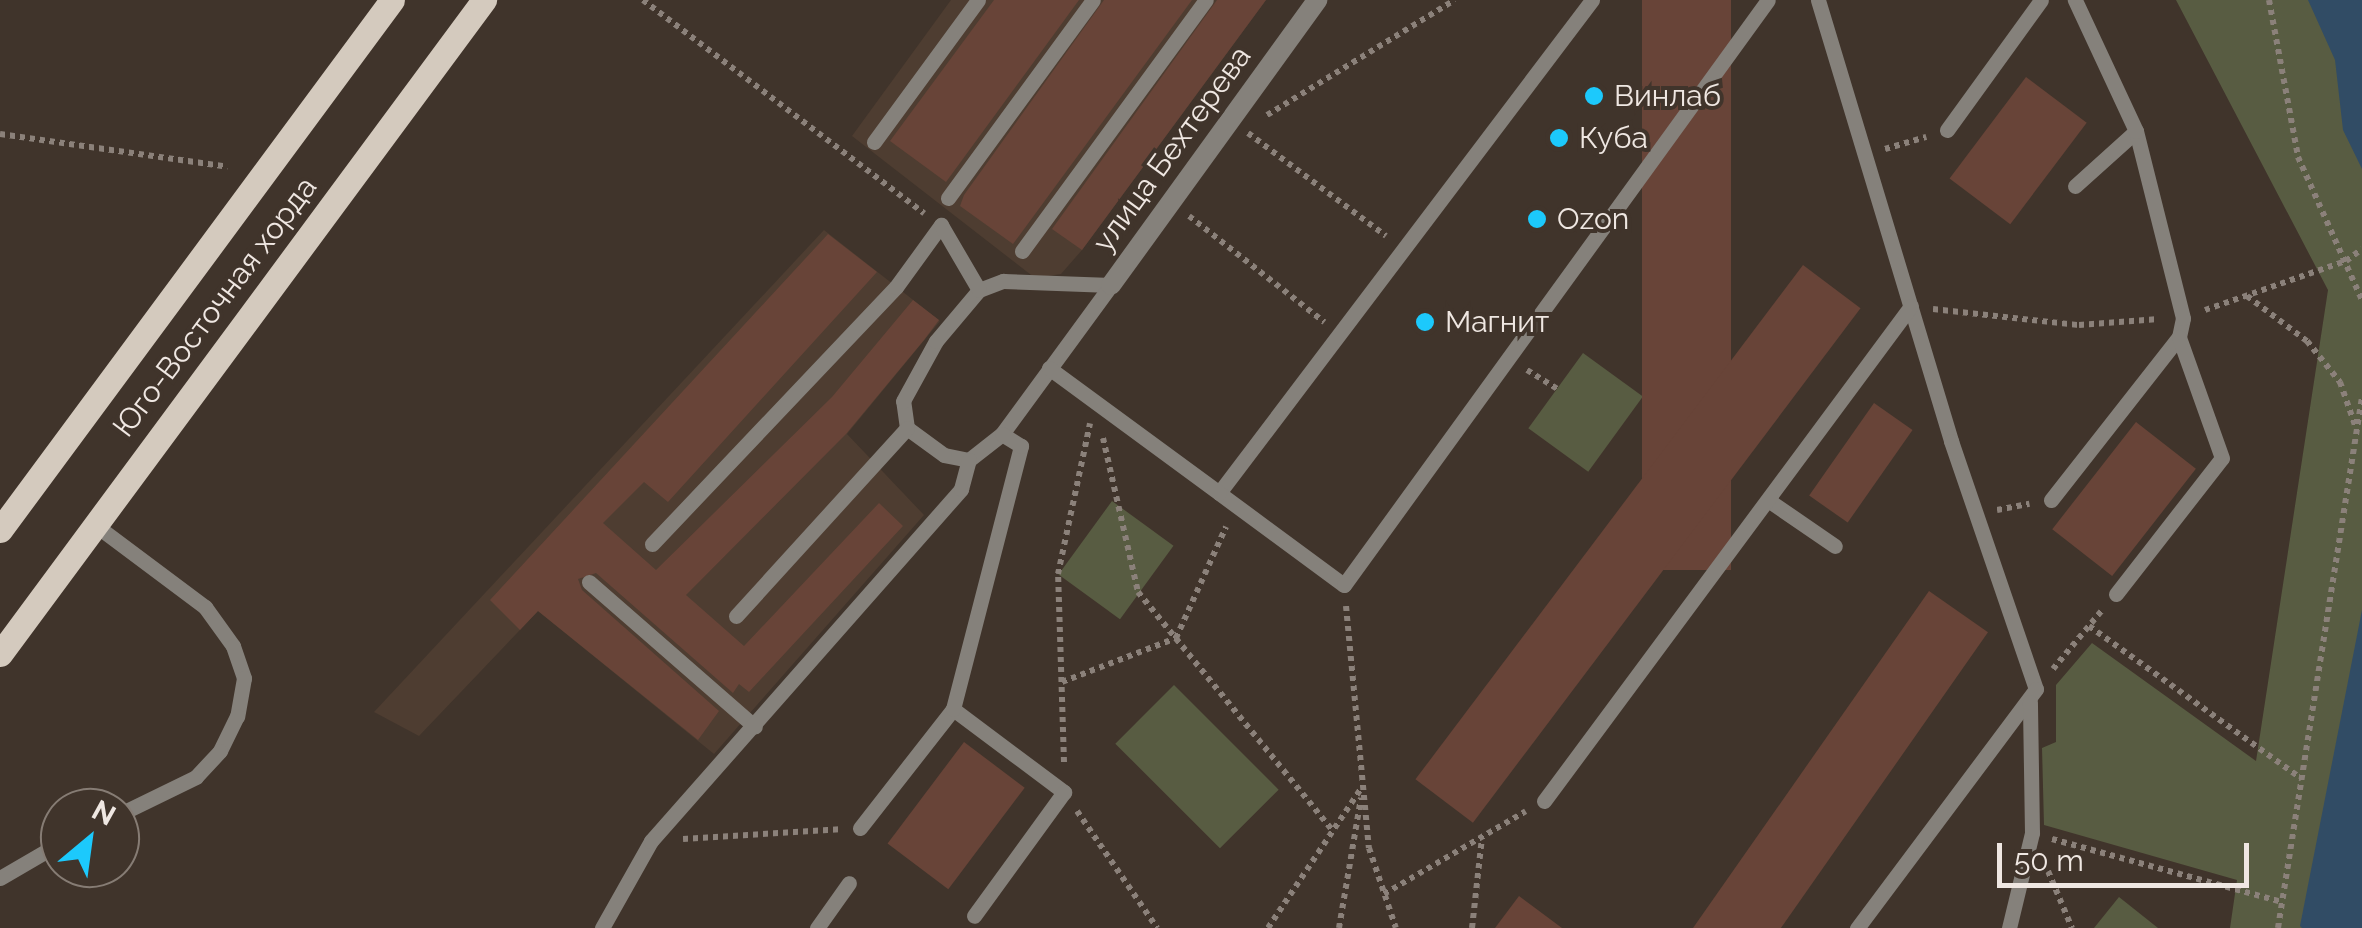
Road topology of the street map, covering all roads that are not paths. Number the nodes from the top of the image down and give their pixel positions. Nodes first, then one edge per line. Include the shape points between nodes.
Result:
1 (392, 0) edge
2 (484, 0) edge
3 (978, 0) edge
4 (1093, 0) edge
5 (1206, 0) edge
6 (1318, 0) edge
7 (1592, 0) edge
8 (1768, 0) edge
9 (1818, 0) edge
10 (2041, 0) edge
11 (2075, 0) edge
12 (1947, 130) road end
13 (2136, 131) junction
14 (874, 142) dead end
15 (2075, 186) dead end
16 (948, 198) dead end
17 (1022, 250) dead end
18 (1111, 284) junction
19 (979, 290) junction
20 (1911, 306) junction
21 (2179, 337) junction
22 (1049, 368) junction
23 (907, 428) junction
24 (1002, 434) junction
25 (969, 460) junction
26 (1219, 494) junction
27 (1768, 500) junction
28 (2052, 500) road end
29 (94, 524) junction
30 (0, 530) edge
31 (652, 544) dead end
32 (1836, 546) dead end
33 (589, 582) dead end
34 (2116, 594) road end
35 (736, 616) dead end
36 (0, 654) edge
37 (2033, 695) junction
38 (953, 708) junction
39 (755, 727) junction
40 (1544, 800) road end
41 (140, 804) edge
42 (860, 828) road end
43 (40, 855) edge
44 (0, 878) edge
45 (849, 883) dead end
46 (974, 916) dead end
47 (602, 928) edge
48 (817, 928) edge
49 (1857, 928) edge
50 (2009, 928) edge

1 - 30 main road, Юго-Восточная хорда
2 - 29 main road, Юго-Восточная хорда
3 - 14 lane
4 - 16 lane
5 - 17 lane
6 - 18 street, улица Бехтерева
7 - 26 lane
8 - 26 lane via 1344,585
9 - 20 lane
10 - 12 lane
11 - 13 lane
13 - 15 lane
13 - 21 lane via 2182,318
18 - 19 lane via 1003,281
18 - 22 lane
19 - 23 lane via 913,374 903,401
19 - 31 lane via 942,225 896,287
20 - 27 lane
20 - 37 lane
21 - 28 lane
21 - 34 lane via 2222,458
22 - 24 lane
22 - 26 lane
23 - 25 lane via 944,455
23 - 35 lane
24 - 25 lane
24 - 38 lane via 1021,446
25 - 39 lane via 961,490
27 - 32 lane
27 - 40 lane
29 - 36 main road, Юго-Восточная хорда
29 - 41 lane via 205,607 233,646 244,678 237,716 196,777
33 - 39 lane
37 - 49 lane
37 - 50 lane via 2032,834
38 - 42 lane
38 - 46 lane via 1064,792
39 - 47 lane via 652,841
43 - 44 lane
45 - 48 lane

